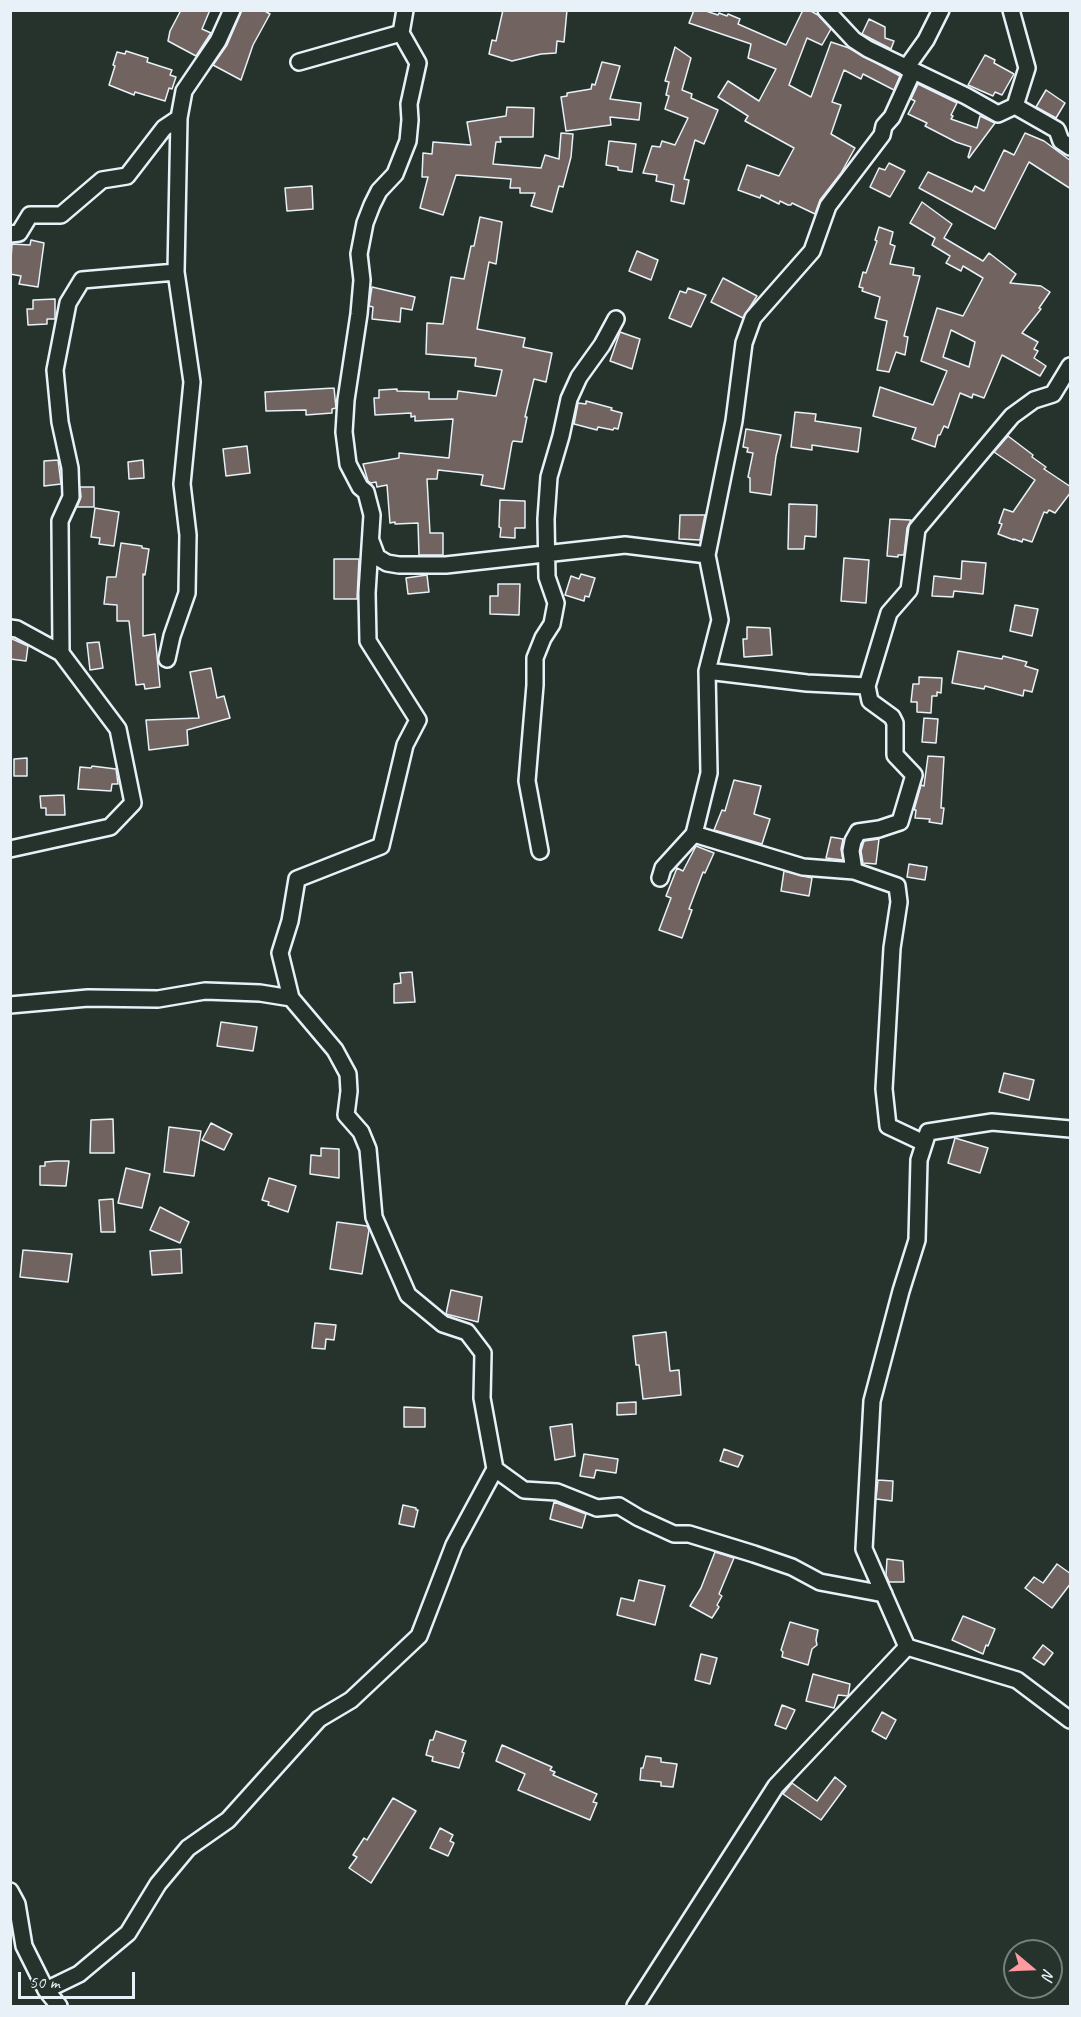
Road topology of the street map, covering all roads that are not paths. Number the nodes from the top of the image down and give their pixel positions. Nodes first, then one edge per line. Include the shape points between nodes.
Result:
1 (232, 10) edge
2 (405, 10) edge
3 (826, 10) edge
4 (941, 10) edge
5 (1011, 10) edge
6 (401, 33) junction
7 (299, 62) dead end
8 (910, 70) junction
9 (1015, 106) junction
10 (179, 118) junction
11 (1071, 147) edge
12 (10, 234) edge
13 (176, 272) junction
14 (616, 319) dead end
15 (1071, 366) edge
16 (371, 541) junction
17 (546, 554) junction
18 (707, 555) junction
19 (10, 628) edge
20 (61, 653) junction
21 (167, 659) dead end
22 (707, 671) junction
23 (867, 686) junction
24 (694, 834) junction
25 (10, 849) edge
26 (540, 851) dead end
27 (854, 871) junction
28 (660, 878) dead end
29 (291, 998) junction
30 (10, 1005) edge
31 (1071, 1129) edge
32 (924, 1143) junction
33 (495, 1469) junction
34 (884, 1594) junction
35 (907, 1647) junction
36 (1071, 1720) edge
37 (10, 1891) edge
38 (46, 1990) junction
39 (59, 2007) edge
40 (635, 2007) edge

1 - 10 street via 218,41 184,91
2 - 6 street
3 - 8 street via 854,40
4 - 8 street
5 - 9 street via 1027,68
6 - 7 street
6 - 16 street via 418,63 409,104 408,141 395,174 379,191 365,223 359,254 359,314 344,432 348,464 366,492 372,515
8 - 9 street via 998,114
8 - 18 street via 882,135 828,206 812,251 753,318 744,343 734,421
9 - 11 street via 1057,130 1061,141
10 - 12 street via 164,129 127,176 102,180 61,215 30,215 19,233
10 - 13 street
13 - 20 street via 82,280 68,303 54,370 71,497 60,521
13 - 21 street via 192,382 182,484 188,536 187,593
14 - 17 street via 569,399 549,477
15 - 23 street via 1053,394 1034,400 1012,416 917,528 909,590 890,613
16 - 17 street via 377,557 399,565 446,565
16 - 29 street via 369,641 418,720 405,745 381,846 297,879 280,953
17 - 18 street via 625,545
17 - 26 street via 547,577 556,603 552,624 535,658 527,780
18 - 22 street via 720,620
19 - 20 street
20 - 25 street via 118,729 132,803 110,827
22 - 23 street
22 - 24 street via 709,773
23 - 27 street via 870,701 895,723 895,755 915,775 900,822 858,832 851,851
24 - 27 street via 803,867
24 - 28 street via 663,868
27 - 32 street via 897,886 899,902 892,948 884,1089 888,1126
29 - 30 street via 205,991 158,999 88,998
29 - 33 street via 335,1050 348,1074 346,1115 361,1132 368,1149 374,1217 408,1295 443,1324 467,1332 483,1353 482,1398
31 - 32 street via 992,1122 928,1132
32 - 34 street via 919,1160 917,1240 872,1401 864,1549
33 - 34 street via 524,1490 557,1492 597,1508 619,1506 674,1534 689,1534 754,1554 820,1582
33 - 38 street via 454,1545 419,1636 351,1700 319,1719 228,1820 188,1848 158,1884 128,1933 79,1974
34 - 35 street
35 - 36 street via 1017,1680
35 - 40 street via 776,1786
37 - 38 street via 17,1904 24,1946
38 - 39 street

